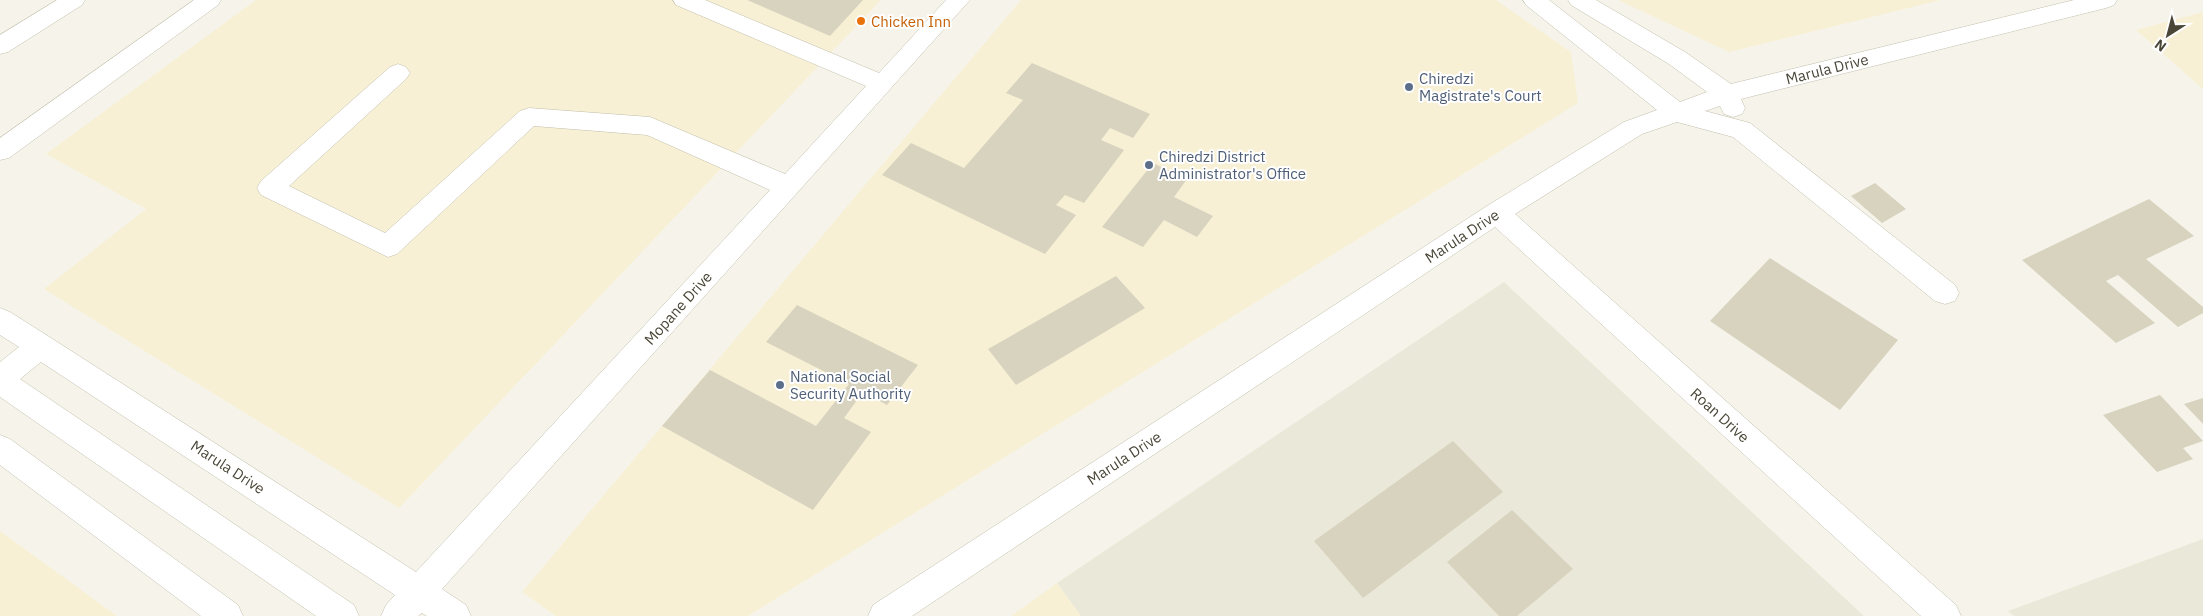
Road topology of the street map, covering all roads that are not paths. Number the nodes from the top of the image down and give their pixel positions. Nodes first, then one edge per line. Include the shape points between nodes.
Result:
1 (74, 0) edge
2 (210, 0) edge
3 (684, 0) edge
4 (958, 0) edge
5 (1534, 0) edge
6 (1579, 0) edge
7 (2101, 0) edge
8 (0, 45) edge
9 (398, 73) dead end
10 (883, 84) junction
11 (1727, 94) junction
12 (1678, 113) junction
13 (1741, 130) junction
14 (0, 151) edge
15 (789, 187) junction
16 (1496, 213) junction
17 (1945, 292) dead end
18 (0, 320) edge
19 (41, 346) junction
20 (0, 380) edge
21 (0, 448) edge
22 (420, 591) junction
23 (227, 616) edge
24 (343, 616) edge
25 (397, 616) edge
26 (455, 616) edge
27 (884, 616) edge
28 (1945, 616) edge

1 - 8 street
2 - 14 street
3 - 10 street
4 - 10 street, Mopane Drive
5 - 12 street
6 - 11 street via 1677,58
7 - 11 street, Marula Drive
9 - 15 street via 270,188 388,246 529,117 650,126
10 - 15 street, Mopane Drive
11 - 12 street, Marula Drive
11 - 13 street
12 - 13 street
12 - 16 street, Marula Drive via 1633,128
13 - 17 street
15 - 22 street, Mopane Drive
16 - 27 street, Marula Drive
16 - 28 street, Roan Drive
18 - 19 street, Marula Drive
19 - 20 street
19 - 22 street, Marula Drive
20 - 24 street
21 - 23 street
22 - 25 street, Mopane Drive
22 - 26 street, Marula Drive

